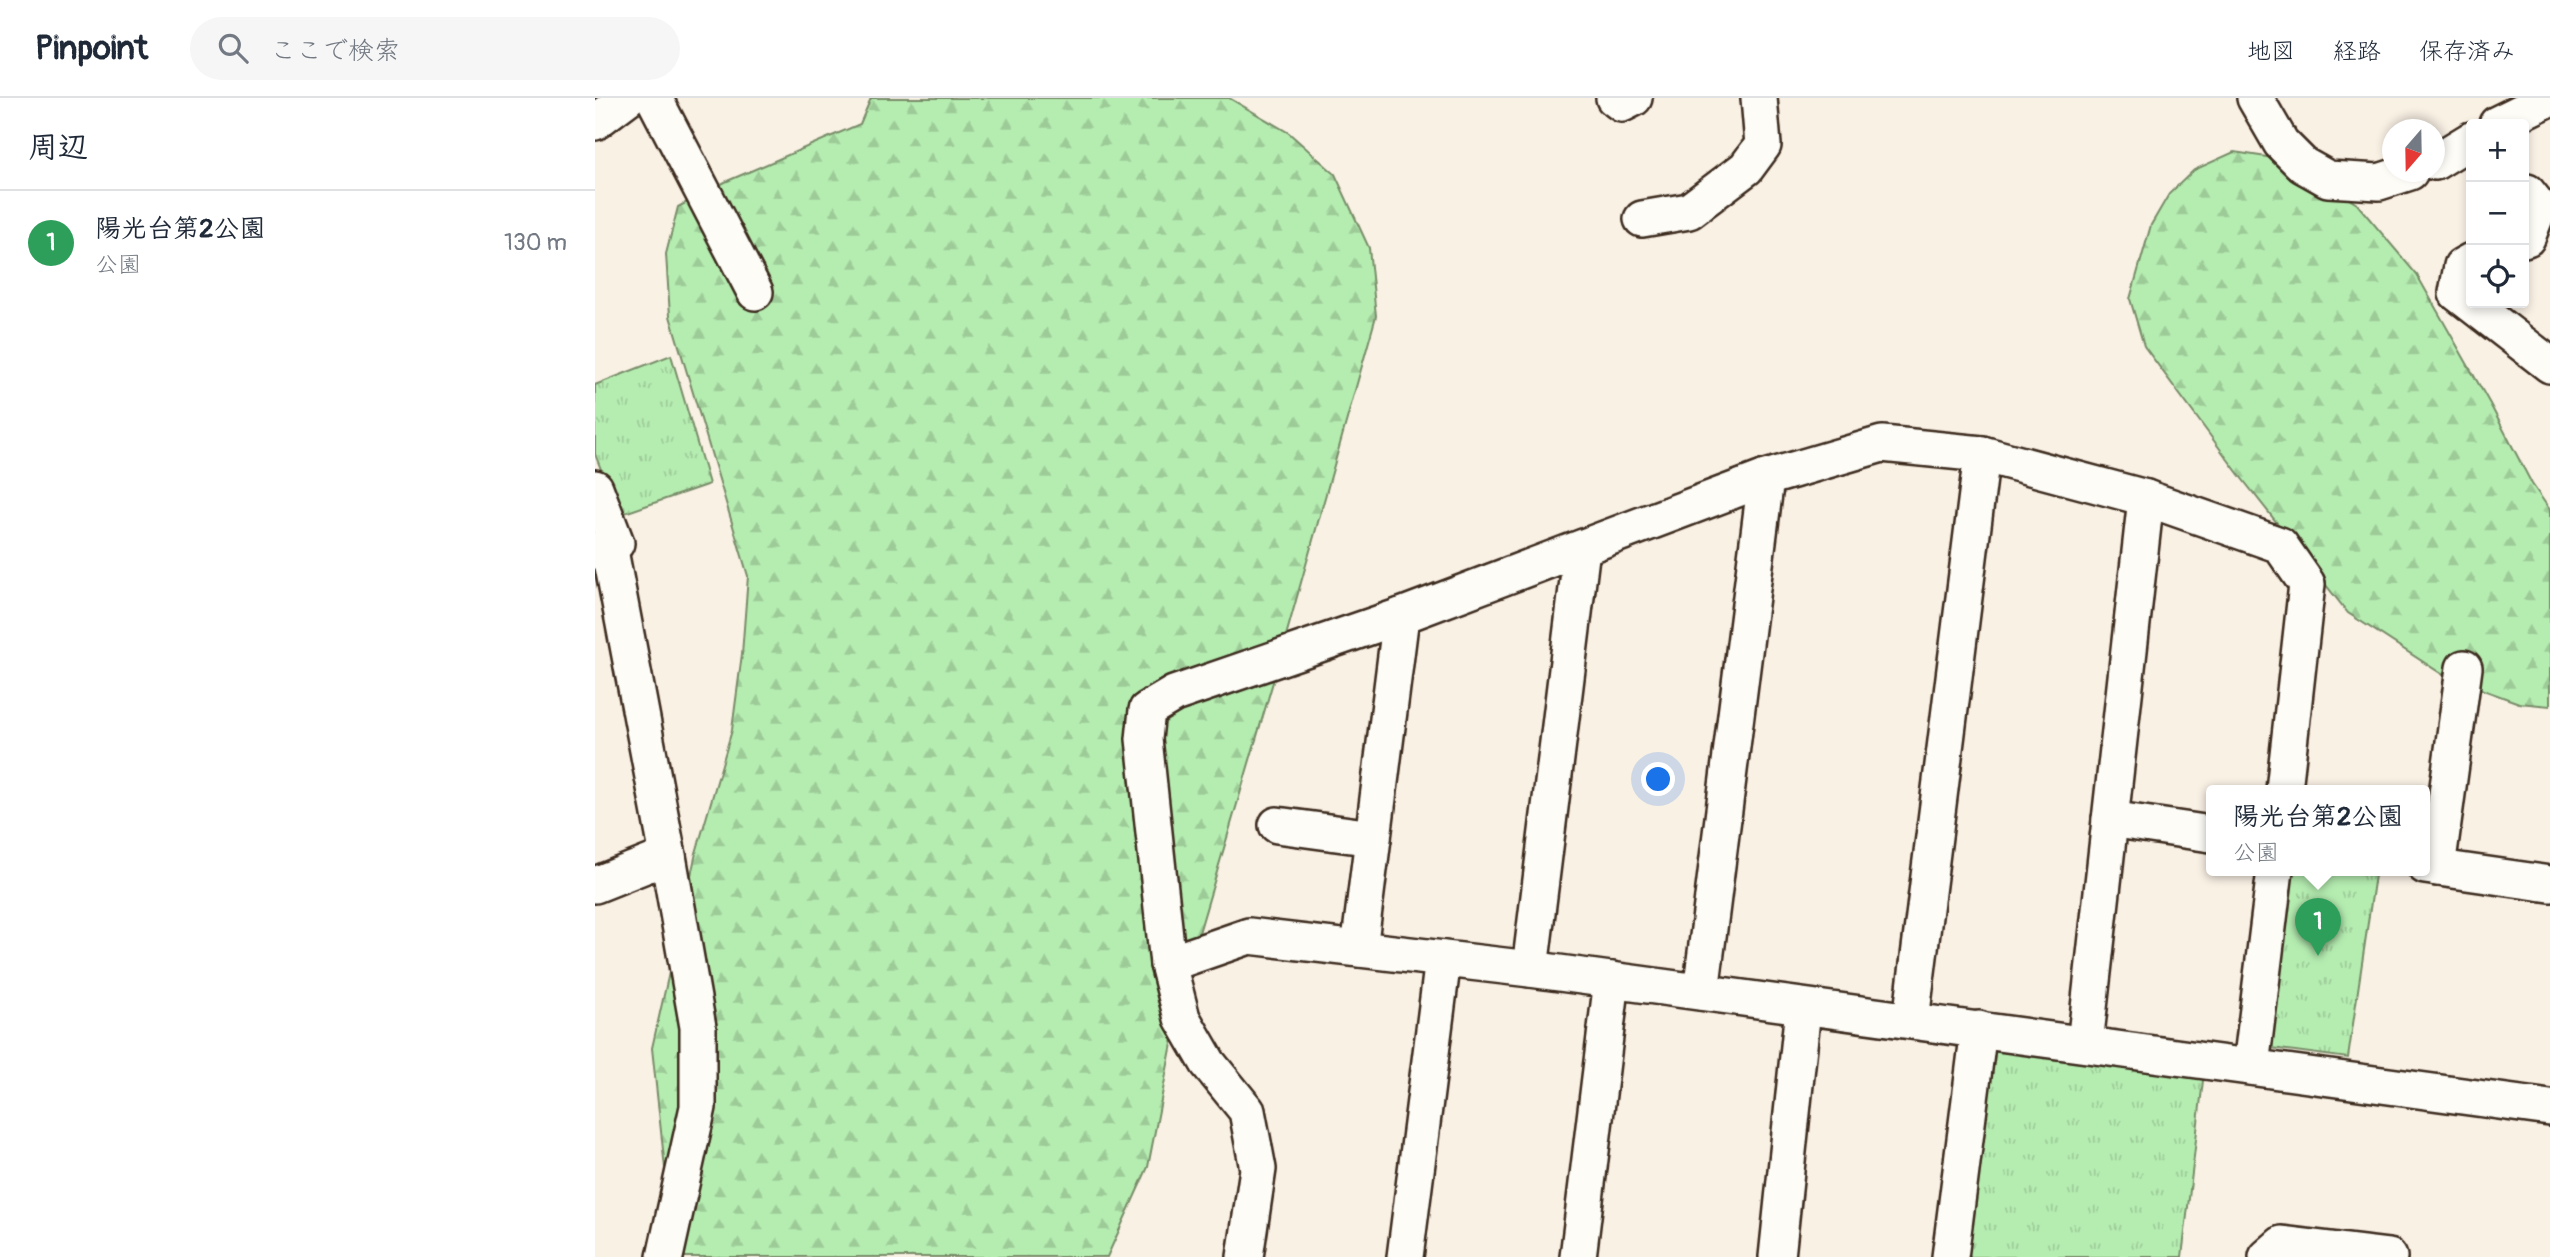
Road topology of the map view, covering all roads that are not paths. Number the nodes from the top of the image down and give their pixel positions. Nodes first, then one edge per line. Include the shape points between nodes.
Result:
1 (627, 98) edge
2 (653, 98) edge
3 (1614, 98) edge
4 (1633, 98) edge
5 (1759, 98) edge
6 (2255, 98) edge
7 (2550, 98) edge
8 (2507, 119) edge
9 (595, 122) edge
10 (2466, 143) edge
11 (2445, 156) edge
12 (2445, 167) edge
13 (2466, 173) edge
14 (2382, 181) edge
15 (2529, 195) edge
16 (1642, 219) dead end
17 (2529, 233) edge
18 (2466, 264) edge
19 (755, 292) dead end
20 (2466, 300) edge
21 (2476, 308) edge
22 (2550, 365) edge
23 (1982, 454) junction
24 (1766, 478) junction
25 (595, 488) edge
26 (2146, 498) junction
27 (602, 548) edge
28 (1582, 548) junction
29 (1401, 616) junction
30 (2464, 668) dead end
31 (2285, 785) edge
32 (2110, 819) junction
33 (1277, 825) dead end
34 (2206, 833) edge
35 (1373, 838) junction
36 (669, 856) junction
37 (2431, 867) edge
38 (2274, 876) edge
39 (2550, 884) edge
40 (595, 885) edge
41 (1359, 949) junction
42 (1443, 959) junction
43 (1168, 964) junction
44 (1530, 969) junction
45 (1612, 980) junction
46 (1701, 992) junction
47 (1804, 1008) junction
48 (1911, 1020) junction
49 (1979, 1029) junction
50 (2085, 1044) junction
51 (2251, 1066) junction
52 (2550, 1108) edge
53 (665, 1257) edge
54 (1245, 1257) edge
55 (1405, 1257) edge
56 (1578, 1257) edge
57 (1777, 1257) edge
58 (1950, 1257) edge
59 (2267, 1257) edge
60 (2389, 1257) edge

1 - 9 street
2 - 19 street
3 - 4 street via 1622,104
5 - 16 street via 1763,145 1746,168 1689,211
6 - 14 street via 2281,143 2303,165 2329,179
7 - 8 street
10 - 11 street
12 - 13 street
15 - 17 street via 2539,208
18 - 20 street via 2457,293
21 - 22 street
23 - 24 street via 1882,444
23 - 26 street
23 - 48 street
24 - 28 street
24 - 46 street
25 - 27 street via 616,542
26 - 31 street via 2280,544 2307,584
26 - 32 street
27 - 36 street
28 - 29 street
28 - 44 street
29 - 35 street
29 - 43 street via 1174,694 1147,710 1144,739
30 - 37 street
32 - 34 street
32 - 50 street
33 - 35 street
35 - 41 street
36 - 40 street
36 - 53 street via 698,1027 698,1107
37 - 39 street
38 - 51 street
41 - 42 street
41 - 43 street via 1249,936
42 - 44 street
42 - 55 street
43 - 54 street via 1182,1018 1208,1063 1247,1111 1258,1169
44 - 45 street
45 - 46 street
45 - 56 street
46 - 47 street
47 - 48 street
47 - 57 street
48 - 49 street
49 - 50 street
49 - 58 street
50 - 51 street
51 - 52 street
59 - 60 street via 2282,1244

